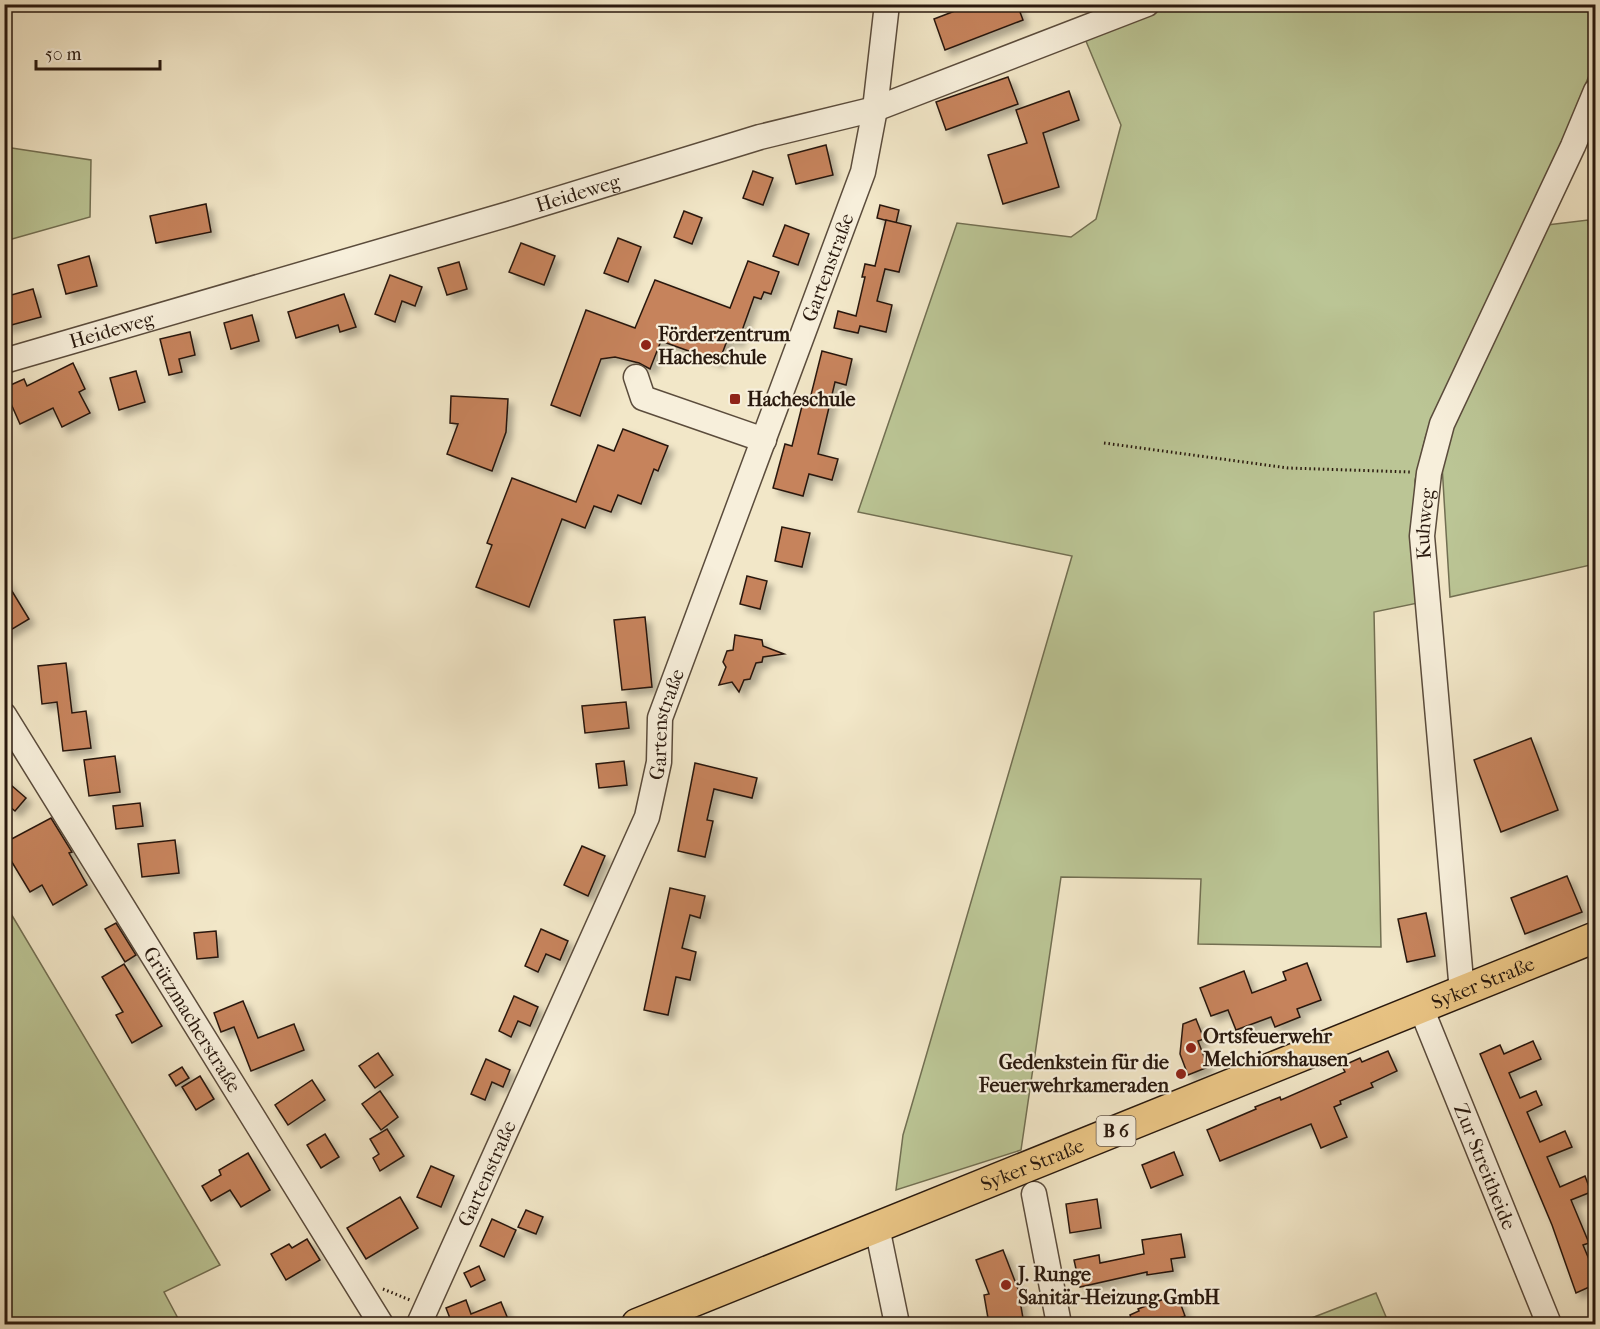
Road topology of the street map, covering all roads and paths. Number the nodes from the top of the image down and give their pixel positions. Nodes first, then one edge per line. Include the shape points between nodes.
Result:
1 (887, 4) edge
2 (1147, 4) edge
3 (1596, 91) edge
4 (875, 109) junction
5 (4, 361) edge
6 (636, 377) dead end
7 (764, 440) junction
8 (1104, 444) dead end
9 (1429, 473) junction
10 (4, 715) edge
11 (1596, 937) edge
12 (1462, 992) junction
13 (1421, 1008) junction
14 (1034, 1194) dead end
15 (878, 1227) junction
16 (381, 1324) edge
17 (419, 1324) edge
18 (637, 1324) edge
19 (897, 1324) edge
20 (1059, 1324) edge
21 (1549, 1324) edge

1 - 4 street, Gartenstraße
2 - 4 street, Heideweg
3 - 9 street, Kuhweg via 1442,424
4 - 5 street, Heideweg via 760,138
4 - 7 street, Gartenstraße via 863,172
6 - 7 street via 643,398
7 - 17 street, Gartenstraße via 660,718 659,762 647,817
8 - 9 path via 1288,468
9 - 12 street, Kuhweg via 1422,536
10 - 16 street, Grützmacherstraße
11 - 12 main road, Syker Straße / B 6
12 - 13 main road, Syker Straße / B 6
13 - 15 main road, Syker Straße / B 6
13 - 21 street, Zur Streitheide
14 - 20 street
15 - 18 main road, Syker Straße / B 6
15 - 19 street

